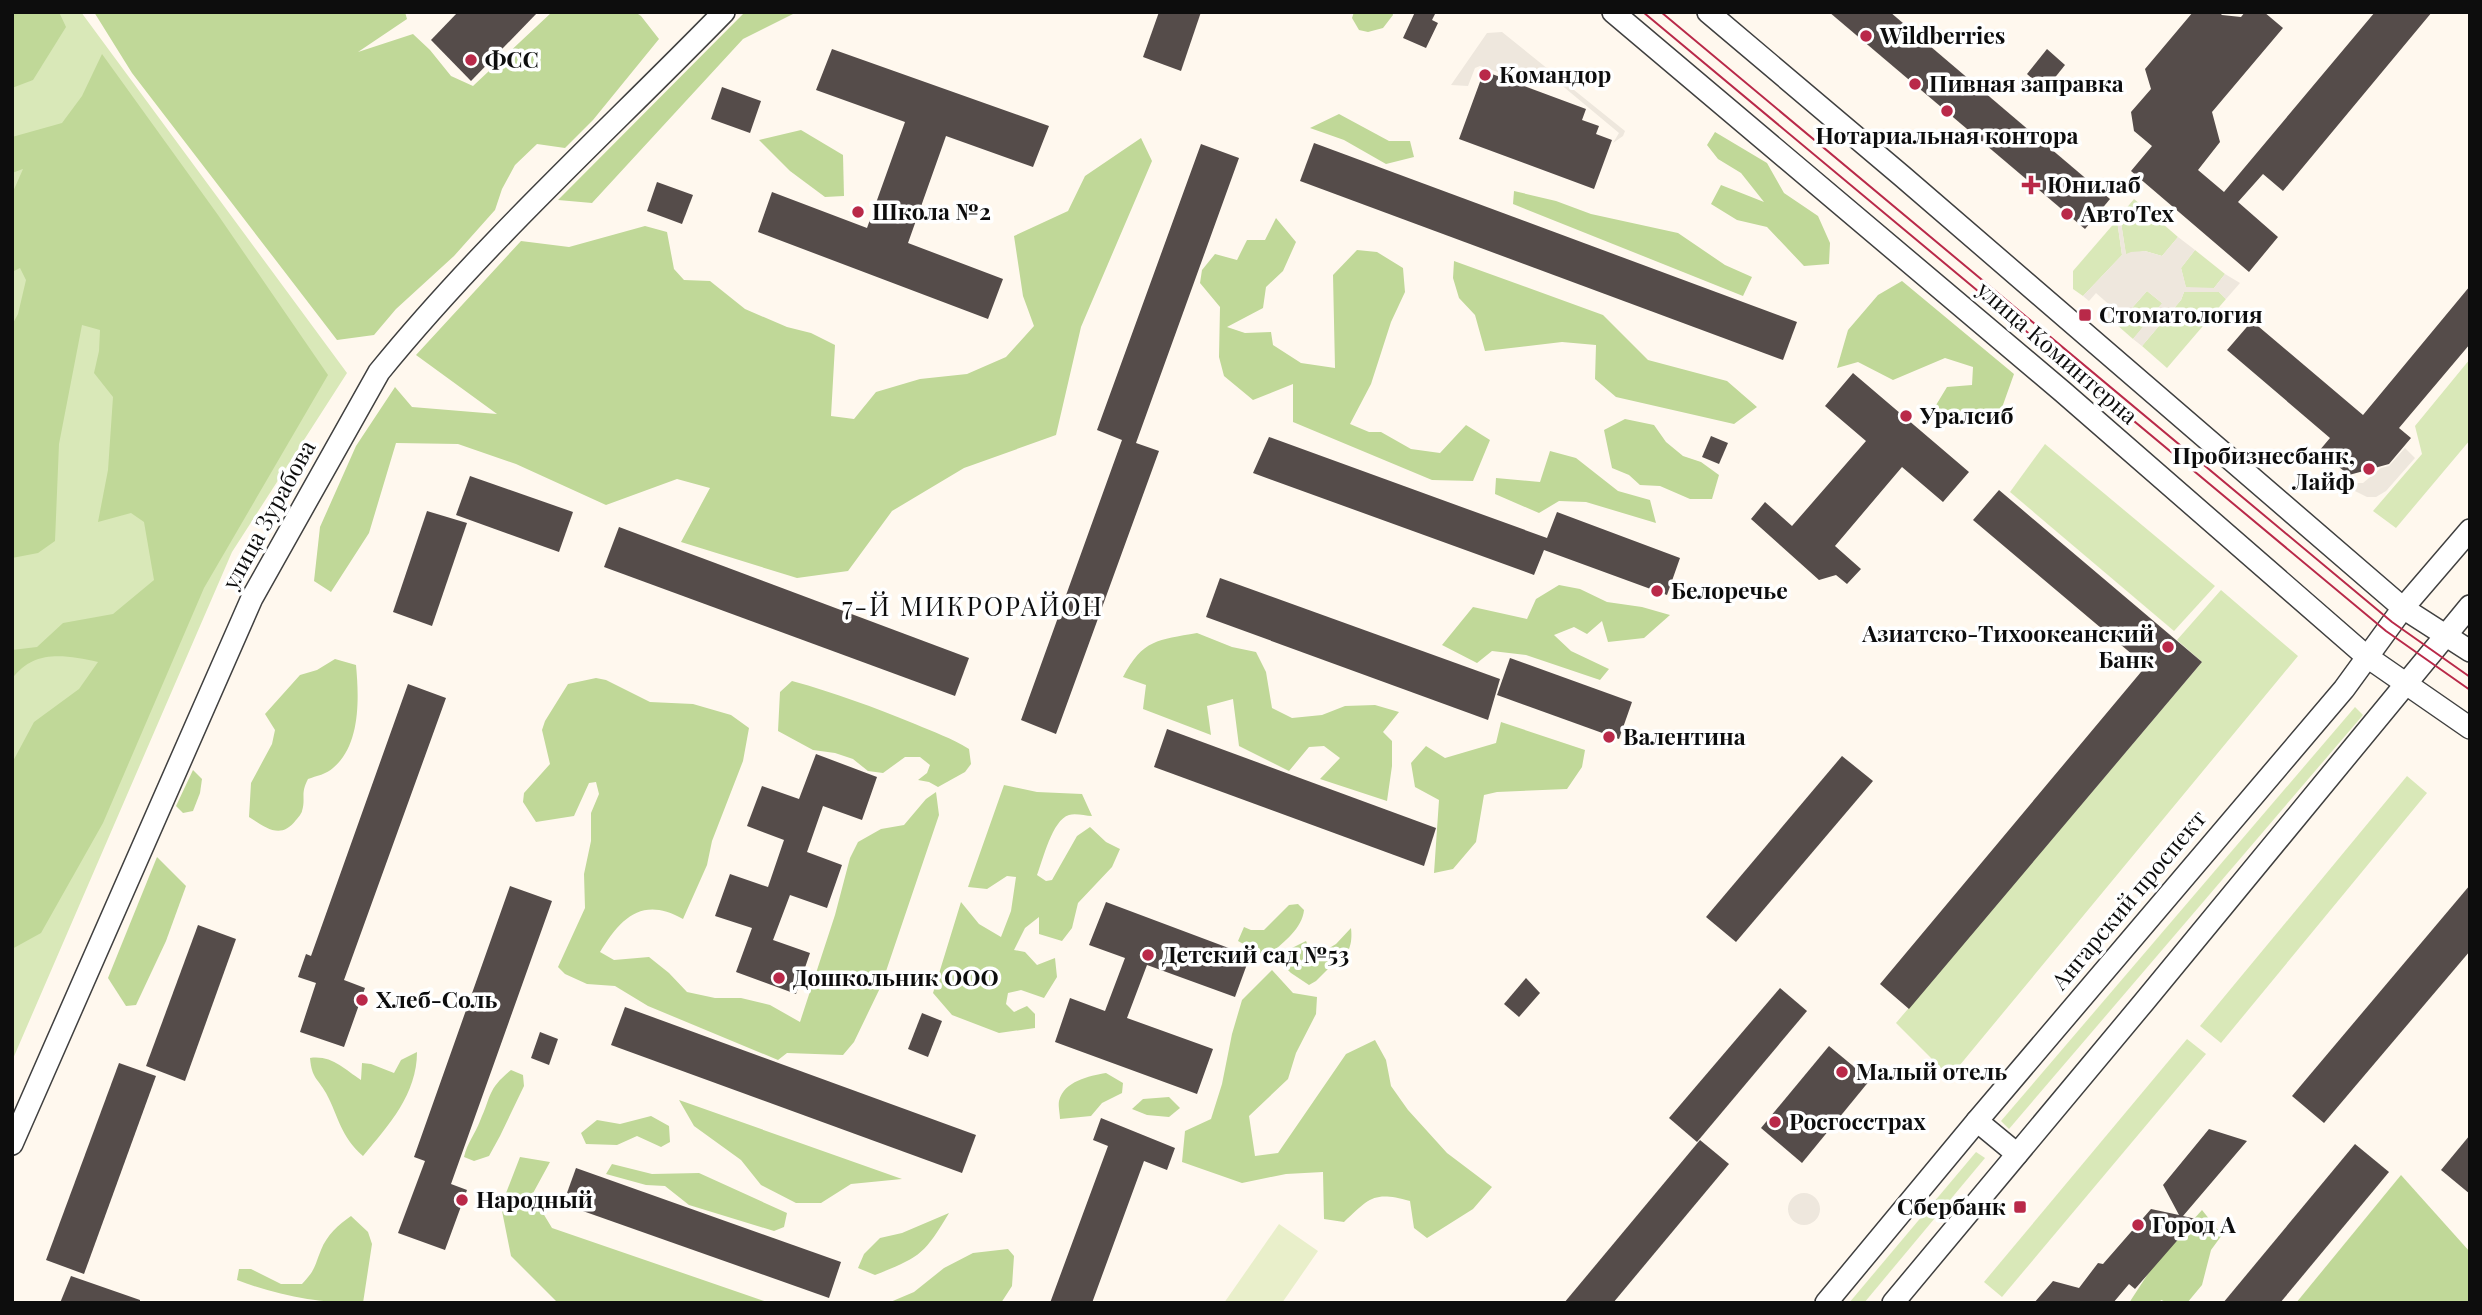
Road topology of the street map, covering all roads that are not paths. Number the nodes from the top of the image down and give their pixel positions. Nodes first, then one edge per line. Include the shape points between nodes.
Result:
1 (724, 12) edge
2 (1613, 12) edge
3 (1708, 12) edge
4 (2470, 530) edge
5 (2470, 606) edge
6 (2403, 608) junction
7 (2444, 636) junction
8 (2470, 651) edge
9 (2366, 656) junction
10 (2405, 684) junction
11 (2470, 728) edge
12 (1977, 1121) junction
13 (12, 1144) edge
14 (2017, 1154) junction
15 (1826, 1303) edge
16 (1892, 1303) edge

1 - 13 street, улица Зурабова via 503,232 379,372 251,598
2 - 9 street, улица Коминтерна via 2063,392
3 - 6 street, улица Коминтерна
4 - 6 street, Ангарский проспект
5 - 7 street
6 - 7 street, улица Коминтерна
6 - 9 street, Ангарский проспект
7 - 8 street, улица Коминтерна
7 - 10 street
9 - 10 street, улица Коминтерна
9 - 12 street, Ангарский проспект via 2335,699
10 - 11 street, улица Коминтерна
10 - 14 street
12 - 14 street
12 - 15 street, Ангарский проспект
14 - 16 street

